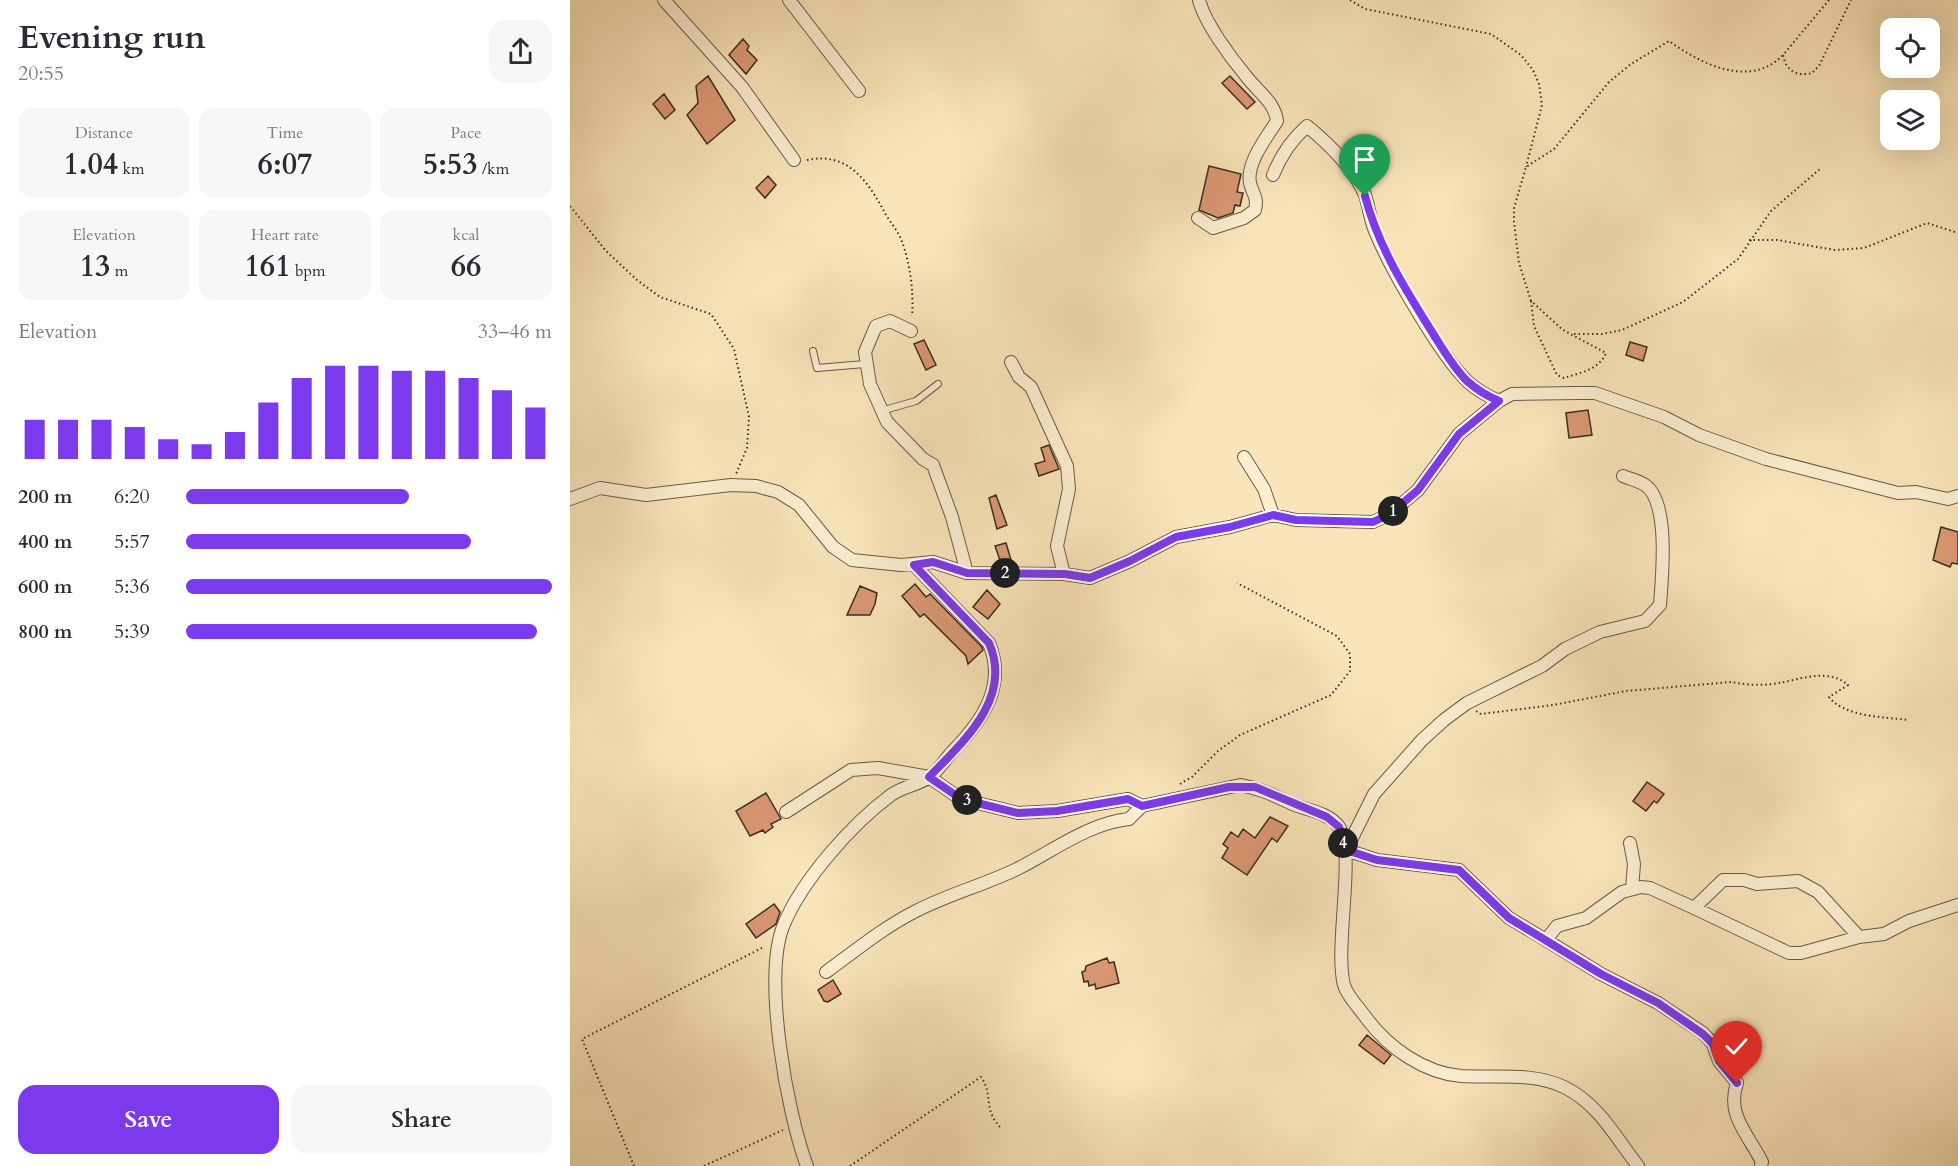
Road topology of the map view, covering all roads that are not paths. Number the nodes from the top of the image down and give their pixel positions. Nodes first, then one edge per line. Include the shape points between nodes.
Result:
1 (664, 0) edge
2 (789, 0) edge
3 (1199, 0) edge
4 (859, 90) dead end
5 (794, 160) road end
6 (1273, 175) dead end
7 (1198, 218) dead end
8 (911, 331) road end
9 (813, 351) dead end
10 (1011, 362) dead end
11 (865, 364) junction
12 (938, 384) dead end
13 (1499, 401) junction
14 (881, 411) junction
15 (1244, 457) dead end
16 (1623, 476) dead end
17 (1958, 496) edge
18 (570, 500) edge
19 (1273, 515) junction
20 (914, 565) junction
21 (967, 573) junction
22 (1065, 574) junction
23 (929, 777) junction
24 (1142, 806) junction
25 (786, 812) dead end
26 (1630, 843) dead end
27 (1346, 850) junction
28 (1632, 889) junction
29 (1958, 905) edge
30 (1694, 908) junction
31 (1859, 936) junction
32 (1546, 940) junction
33 (826, 972) dead end
34 (807, 1166) edge
35 (1638, 1166) edge
36 (1761, 1166) edge

1 - 5 street via 742,87
2 - 4 street
3 - 7 street via 1202,13 1245,75 1271,104 1277,121 1251,165 1250,182 1257,198 1255,210 1244,218 1213,228
6 - 13 street via 1280,157 1302,130 1307,126 1317,134 1359,185 1375,231 1397,275 1452,363 1467,381
8 - 11 street via 890,321 876,326 865,352
9 - 11 lane via 817,368
10 - 22 street via 1019,377 1031,387 1067,466 1069,489 1057,546
11 - 14 street
12 - 14 lane via 916,401
13 - 17 street via 1512,394 1595,393 1766,459 1898,493 1916,492 1948,499
13 - 19 street via 1459,434 1418,490 1390,514 1373,522 1343,523
14 - 21 street via 887,422 933,465
15 - 19 street via 1264,489
16 - 27 street via 1647,486 1657,502 1662,524 1660,604 1645,621 1600,632 1509,685 1467,704 1422,740 1374,794
18 - 20 street via 600,489 659,495 731,485 756,486 789,497 833,547 852,560
19 - 22 street via 1176,537 1090,578
20 - 21 street via 933,562
20 - 23 street via 989,643 995,657 996,673 984,715
21 - 22 street
23 - 24 street via 961,799 1018,813 1128,799
23 - 25 street via 878,768 850,770
23 - 34 street via 892,794 840,843 792,908 780,939 777,1004 783,1069 793,1124
24 - 27 street via 1229,787 1255,787 1327,817 1339,827
24 - 33 street via 1129,819 1095,827 996,879 916,911
26 - 28 street via 1634,864
27 - 32 street via 1377,860 1459,870 1509,918
27 - 35 street via 1344,986 1390,1044 1438,1071 1458,1076 1518,1077 1564,1088 1579,1096 1608,1124
28 - 30 street via 1650,888
28 - 32 street via 1586,918 1557,926
29 - 31 street via 1884,934
30 - 31 street via 1789,953 1802,953
30 - 31 street via 1723,880 1757,884 1798,881 1818,892
32 - 36 street via 1658,1003 1713,1044 1719,1061 1737,1083 1732,1099 1737,1117

